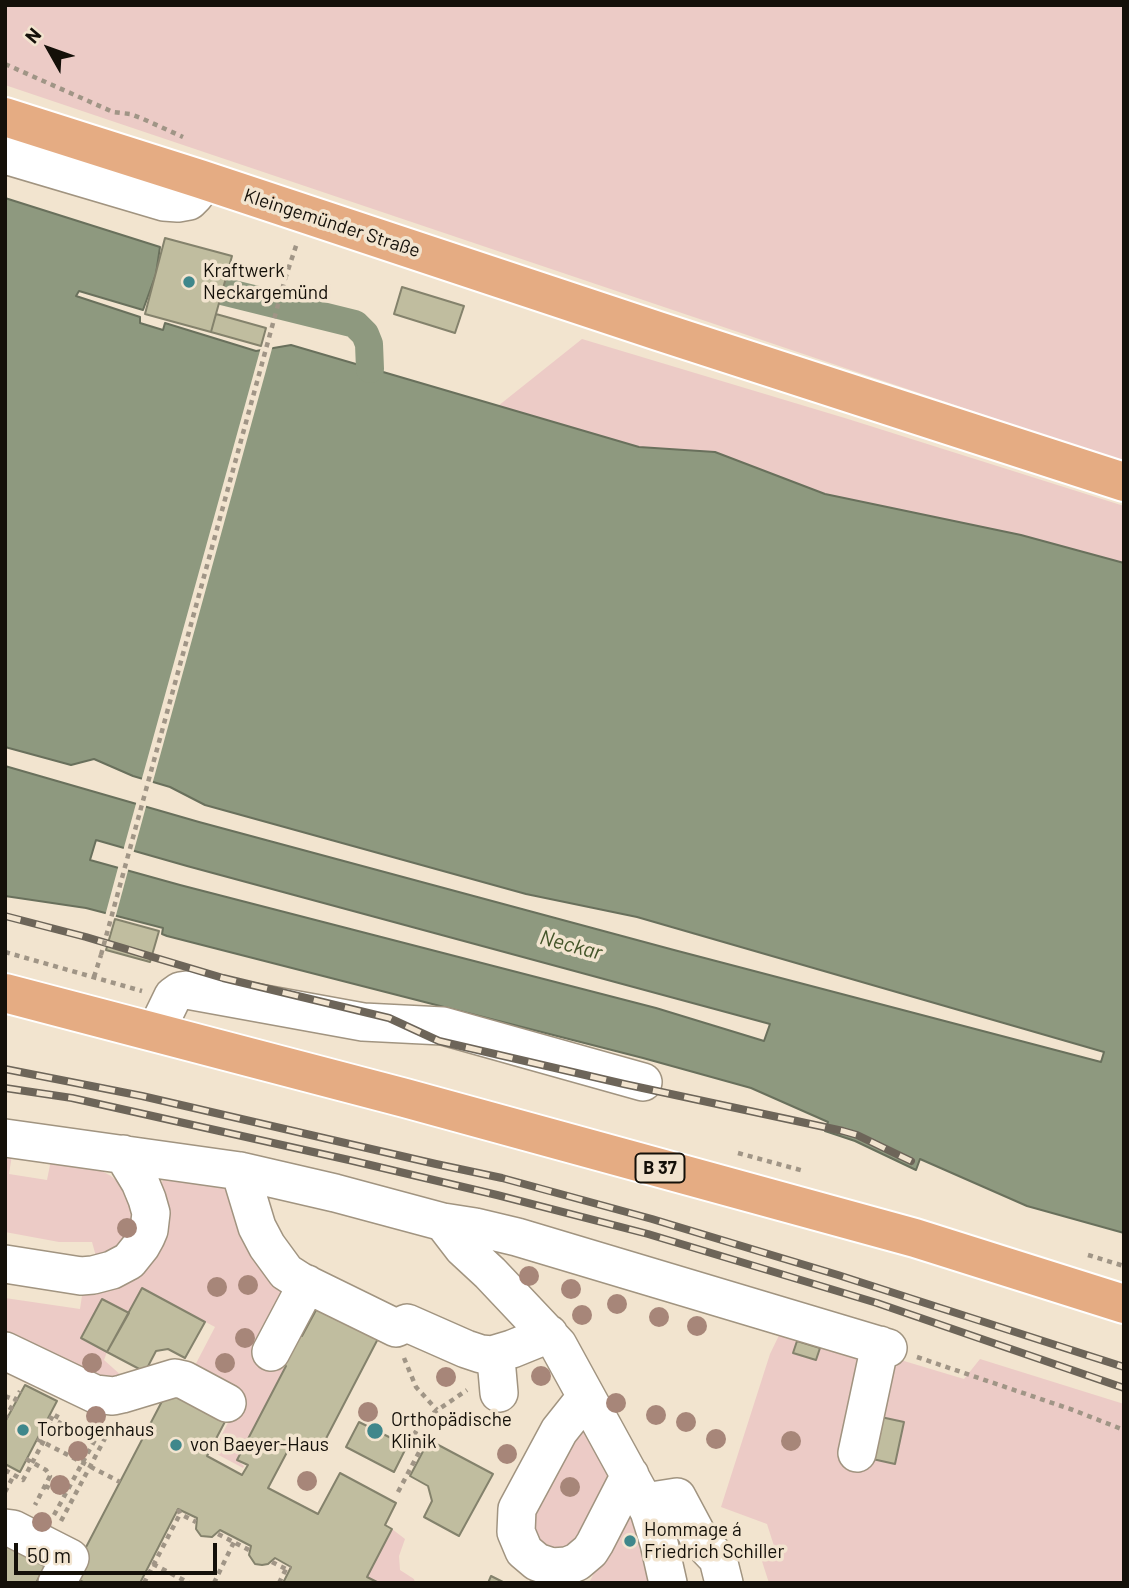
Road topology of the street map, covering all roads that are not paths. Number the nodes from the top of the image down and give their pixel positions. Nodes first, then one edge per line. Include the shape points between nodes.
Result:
1 (5, 117) edge
2 (5, 155) edge
3 (200, 179) junction
4 (1124, 482) edge
5 (5, 993) edge
6 (148, 1031) junction
7 (643, 1082) dead end
8 (5, 1138) edge
9 (123, 1154) junction
10 (240, 1171) junction
11 (443, 1222) junction
12 (5, 1264) edge
13 (307, 1284) junction
14 (1124, 1304) edge
15 (549, 1334) junction
16 (5, 1351) edge
17 (271, 1352) dead end
18 (586, 1397) junction
19 (227, 1403) dead end
20 (857, 1453) dead end
21 (637, 1489) junction
22 (40, 1527) edge
23 (57, 1583) edge
24 (668, 1583) edge
25 (724, 1583) edge

1 - 3 main road, Kleingemünder Straße
2 - 3 lane via 164,202 189,201
3 - 4 main road, Kleingemünder Straße
5 - 6 main road, B 37
6 - 7 lane via 173,996 187,990 363,1022 443,1026
6 - 14 main road, B 37 via 915,1238
8 - 9 lane
9 - 10 lane
9 - 12 lane via 140,1182 150,1213 146,1237 129,1261 112,1270 81,1276
10 - 11 lane
10 - 13 lane via 267,1246 286,1272
11 - 15 lane
11 - 20 lane via 517,1237 884,1347
13 - 15 lane via 396,1328 407,1323 466,1349 496,1373 523,1345
13 - 17 lane
15 - 18 lane
16 - 19 lane via 95,1394 113,1396 180,1378
18 - 21 lane
18 - 21 lane via 559,1431 517,1509 516,1532 524,1551 537,1562 567,1566 583,1557
21 - 24 lane via 659,1543
21 - 25 lane via 677,1497 700,1540 718,1559
22 - 23 lane via 69,1558

